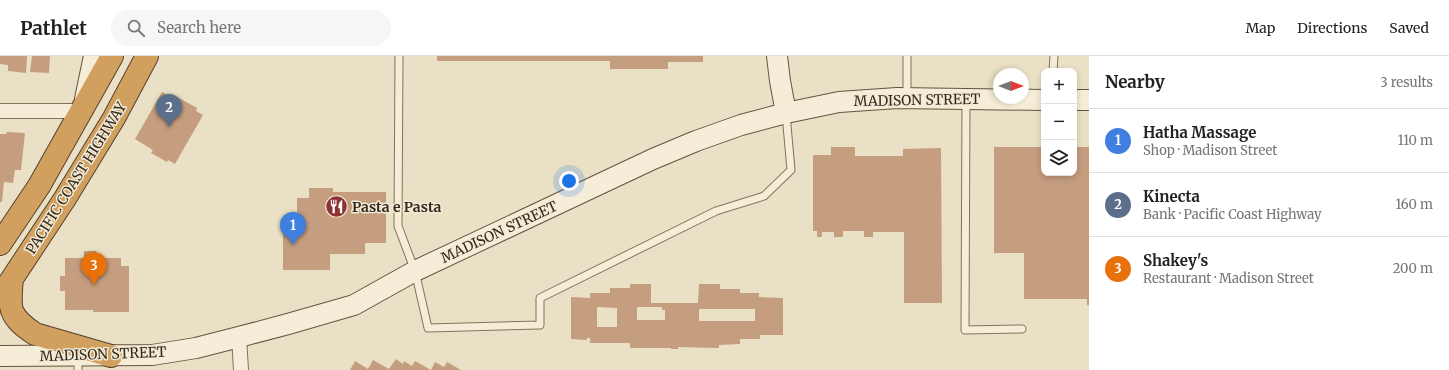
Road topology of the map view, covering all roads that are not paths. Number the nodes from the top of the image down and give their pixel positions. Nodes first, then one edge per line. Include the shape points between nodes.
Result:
1 (94, 56) edge
2 (113, 56) edge
3 (399, 56) edge
4 (777, 56) edge
5 (907, 56) edge
6 (1054, 56) edge
7 (143, 59) edge
8 (1052, 68) edge
9 (906, 98) junction
10 (966, 99) junction
11 (1041, 100) edge
12 (1077, 100) edge
13 (1089, 100) edge
14 (0, 111) edge
15 (82, 111) junction
16 (786, 113) junction
17 (64, 200) junction
18 (2, 237) edge
19 (415, 271) junction
20 (12, 279) junction
21 (0, 297) edge
22 (1022, 329) dead end
23 (239, 337) junction
24 (0, 356) edge
25 (111, 356) junction
26 (78, 363) edge
27 (241, 370) edge

1 - 15 main road
2 - 15 highway, PACIFIC COAST HIGHWAY
2 - 17 highway via 79,145 54,188 53,196
3 - 19 lane via 398,226
4 - 16 main road
5 - 9 lane
6 - 8 lane
7 - 17 highway, PACIFIC COAST HIGHWAY via 114,118
9 - 10 main road, MADISON STREET
9 - 16 main road, MADISON STREET via 839,102
10 - 11 main road, MADISON STREET
10 - 22 lane via 965,330
12 - 13 main road
14 - 15 street
15 - 18 highway, PACIFIC COAST HIGHWAY via 38,186
16 - 19 main road, MADISON STREET via 741,125 653,158
16 - 19 lane via 791,170 764,196 716,211 540,298 540,325 428,328
17 - 20 highway, PACIFIC COAST HIGHWAY
19 - 23 main road, MADISON STREET via 354,305
20 - 21 highway, PACIFIC COAST HIGHWAY
20 - 25 highway via 10,297 18,322 35,334
23 - 25 main road, MADISON STREET via 196,348 152,355
23 - 27 street
24 - 26 main road, MADISON STREET
25 - 26 main road, MADISON STREET

